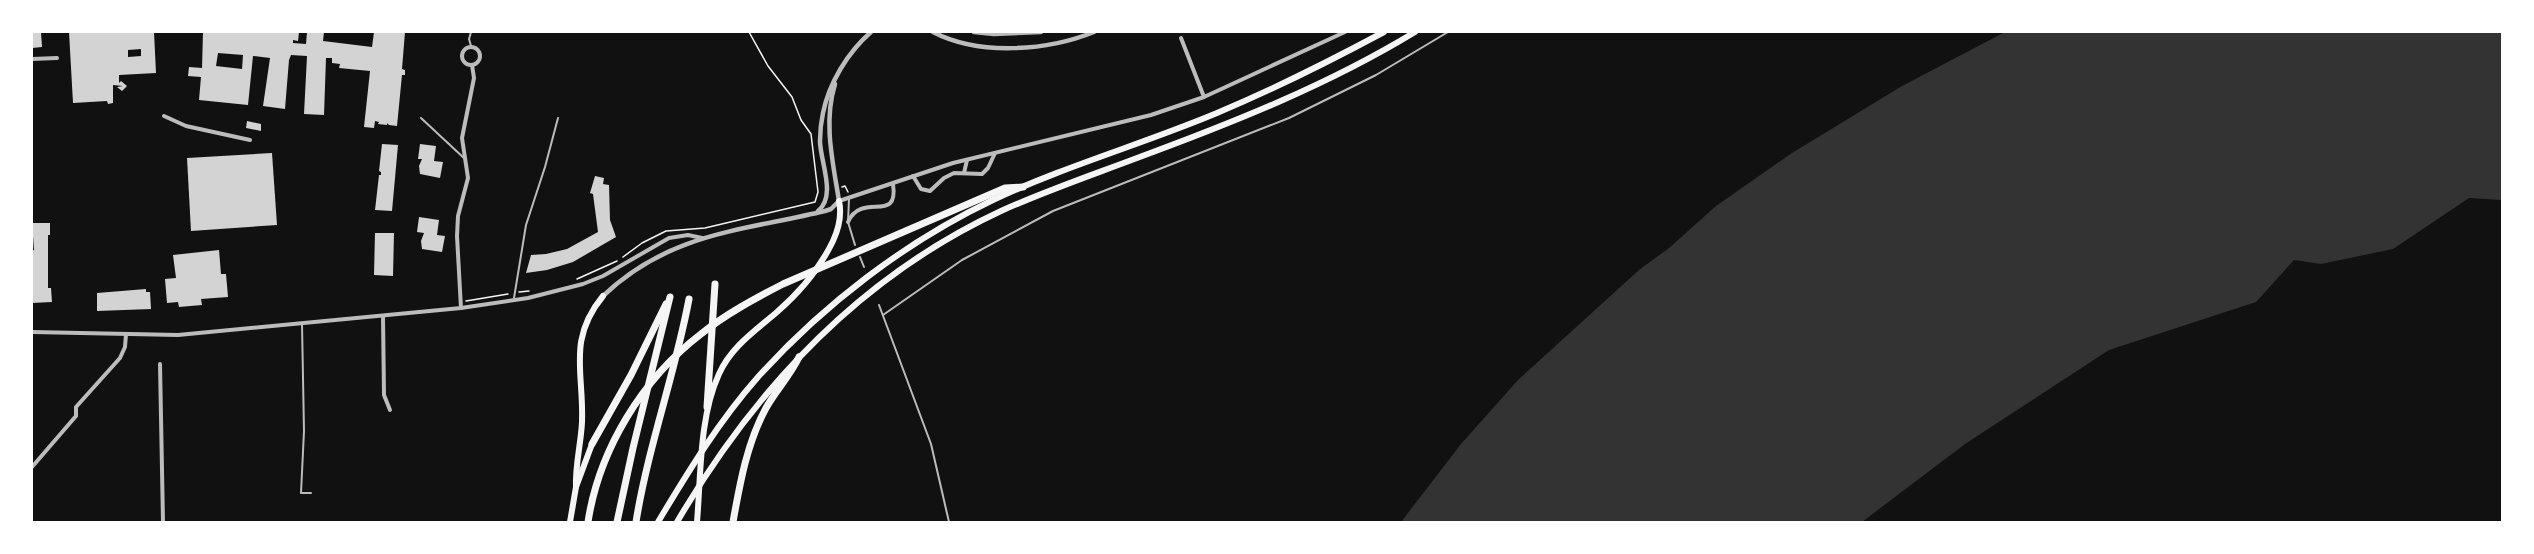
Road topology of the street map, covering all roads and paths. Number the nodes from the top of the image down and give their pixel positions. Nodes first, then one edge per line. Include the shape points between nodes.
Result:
1 (471, 32) edge
2 (749, 32) edge
3 (871, 32) edge
4 (933, 32) edge
5 (974, 32) edge
6 (1041, 32) edge
7 (1094, 32) edge
8 (1345, 32) edge
9 (1384, 32) edge
10 (1415, 32) edge
11 (1448, 32) edge
12 (1181, 38) dead end
13 (471, 46) junction
14 (57, 58) dead end
15 (32, 59) edge
16 (472, 65) junction
17 (839, 73) junction
18 (1204, 97) junction
19 (164, 116) dead end
20 (421, 118) dead end
21 (558, 118) dead end
22 (250, 140) dead end
23 (995, 153) junction
24 (967, 160) junction
25 (466, 161) junction
26 (953, 163) junction
27 (954, 173) junction
28 (964, 173) junction
29 (913, 176) junction
30 (892, 184) junction
31 (1023, 187) junction
32 (827, 191) junction
33 (849, 199) junction
34 (839, 201) junction
35 (815, 213) junction
36 (731, 222) dead end
37 (848, 222) junction
38 (702, 238) junction
39 (641, 244) dead end
40 (859, 247) junction
41 (860, 257) dead end
42 (864, 267) dead end
43 (573, 280) dead end
44 (715, 284) dead end
45 (535, 290) dead end
46 (514, 293) junction
47 (603, 296) joint
48 (689, 299) dead end
49 (514, 300) junction
50 (879, 305) dead end
51 (461, 308) junction
52 (883, 315) junction
53 (383, 316) junction
54 (302, 324) junction
55 (32, 332) edge
56 (126, 334) junction
57 (799, 357) junction
58 (160, 364) dead end
59 (707, 407) junction
60 (390, 410) dead end
61 (592, 444) joint
62 (32, 467) edge
63 (576, 487) junction
64 (311, 493) dead end
65 (163, 522) edge
66 (570, 522) edge
67 (588, 522) edge
68 (617, 522) edge
69 (636, 522) edge
70 (658, 522) edge
71 (677, 522) edge
72 (697, 522) edge
73 (733, 522) edge
74 (949, 522) edge

1 - 13 lane
2 - 36 path via 811,134 818,192 815,202
3 - 17 street via 857,45
4 - 7 street via 995,46 1044,45
5 - 6 street
8 - 18 street
9 - 31 highway via 1217,113
10 - 57 highway via 1259,111 1053,190 959,233 869,294
11 - 52 lane via 1376,75 1289,118 1053,211 962,260
12 - 18 street
13 - 16 street via 481,56
13 - 16 street via 462,56 465,63
14 - 15 street
16 - 25 street via 474,78 462,138
17 - 32 street via 826,98 820,129
17 - 34 street via 828,122
18 - 23 street via 1151,115
19 - 22 street via 186,126
20 - 25 lane
21 - 46 lane via 526,225
23 - 24 street
23 - 28 street via 982,174
24 - 26 street
24 - 28 street
25 - 51 street via 468,178 457,236
26 - 27 street
26 - 29 street
27 - 28 street
27 - 29 street via 930,191 921,189
29 - 30 street
30 - 33 street
30 - 37 street via 891,204 863,208
31 - 40 highway via 1005,188
31 - 70 highway via 928,235 849,292 789,344 725,418
32 - 34 street
32 - 35 street via 824,204
33 - 34 street
33 - 37 lane
34 - 35 street via 831,209
34 - 59 highway via 839,225 827,253 796,294 735,348 717,377
35 - 38 street
37 - 40 lane
38 - 47 street via 644,265
38 - 49 street via 669,238 583,284
39 - 43 path via 619,260
40 - 67 highway via 750,301 686,346 655,378 623,425 596,483
41 - 42 lane
44 - 59 highway
45 - 46 path
46 - 49 lane
46 - 51 path via 466,300
47 - 63 highway via 586,322 578,353 582,415
48 - 69 highway
49 - 51 street
50 - 52 lane
51 - 53 street
52 - 74 lane via 931,444
53 - 54 street
53 - 60 street via 384,395
54 - 56 street via 178,335
54 - 64 lane via 301,493
55 - 56 street
56 - 62 street via 120,358 76,407 76,416
57 - 71 highway via 722,451
57 - 73 highway via 767,405 752,439
58 - 65 street
59 - 72 highway
61 - 63 highway
61 - 68 highway via 670,297
63 - 66 highway

